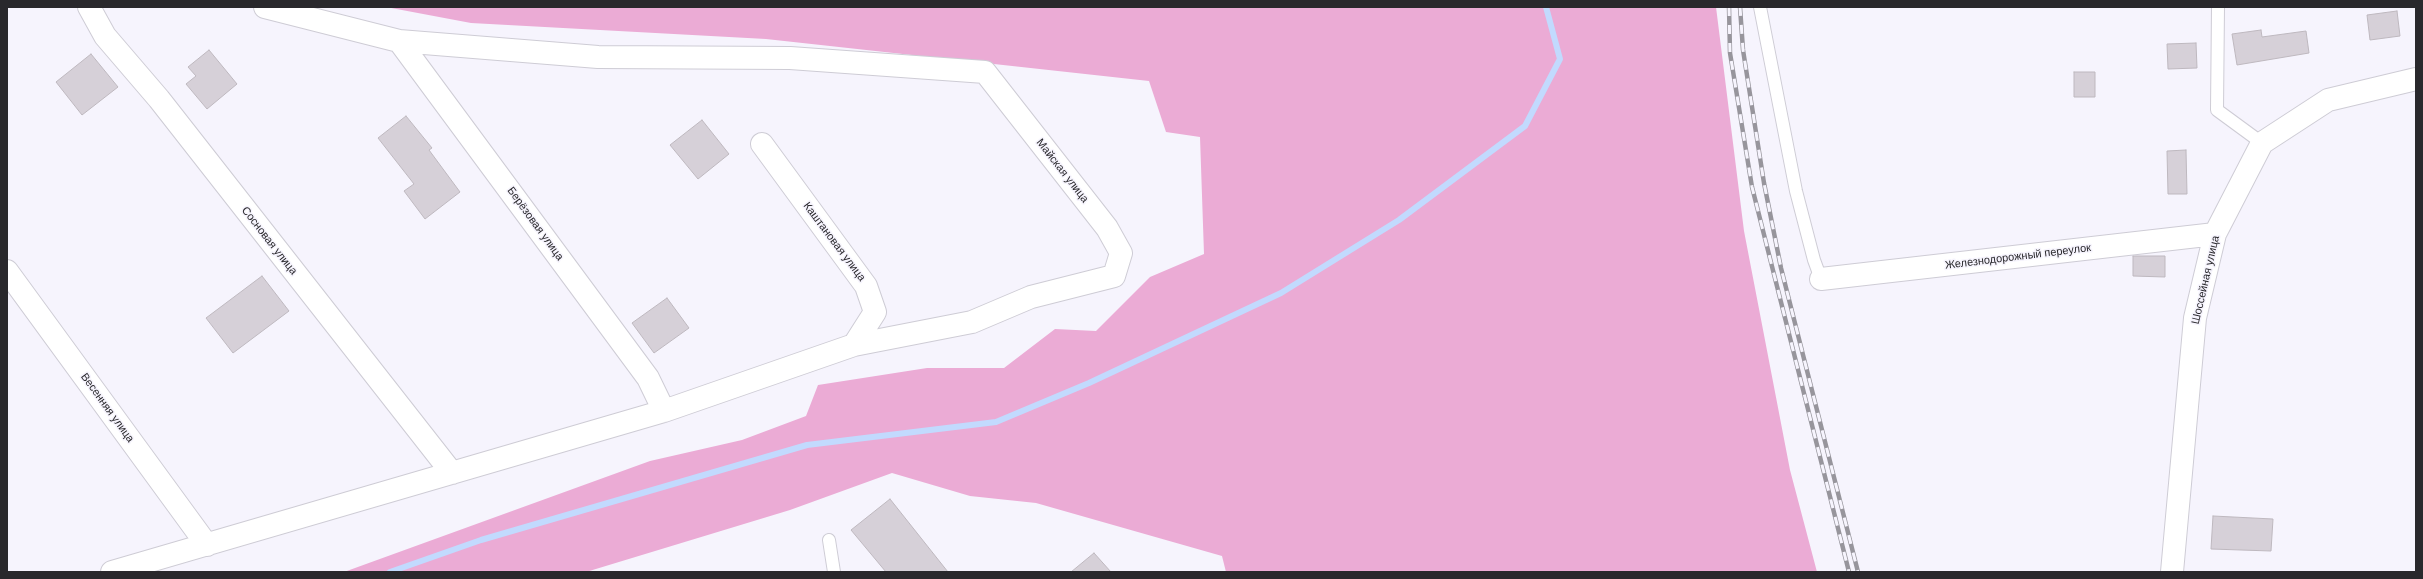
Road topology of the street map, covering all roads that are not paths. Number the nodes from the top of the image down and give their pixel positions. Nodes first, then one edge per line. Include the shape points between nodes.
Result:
1 (89, 7) edge
2 (265, 7) edge
3 (1760, 7) edge
4 (2218, 7) edge
5 (399, 41) junction
6 (2416, 79) edge
7 (2262, 142) junction
8 (762, 144) dead end
9 (2215, 234) junction
10 (7, 271) edge
11 (1822, 279) joint
12 (854, 345) junction
13 (664, 411) junction
14 (452, 474) junction
15 (829, 540) dead end
16 (207, 544) junction
17 (112, 572) edge
18 (834, 572) edge
19 (2172, 572) edge

1 - 14 street, Сосновая улица via 106,36 159,99
2 - 5 street
3 - 11 lane via 1796,191 1814,260
4 - 7 lane via 2217,110
5 - 12 street, Майская улица via 598,56 790,58 985,72 1107,228 1121,253 1114,276 1031,297 972,322
5 - 13 street, Берёзовая улица via 648,378
6 - 7 street via 2328,100
7 - 9 street, Шоссейная улица
8 - 12 street, Каштановая улица via 866,286 875,312
9 - 11 street, Железнодорожный переулок
9 - 19 street, Шоссейная улица via 2195,318
10 - 16 street, Весенняя улица
12 - 13 street
13 - 14 street
14 - 16 street
15 - 18 lane
16 - 17 street

